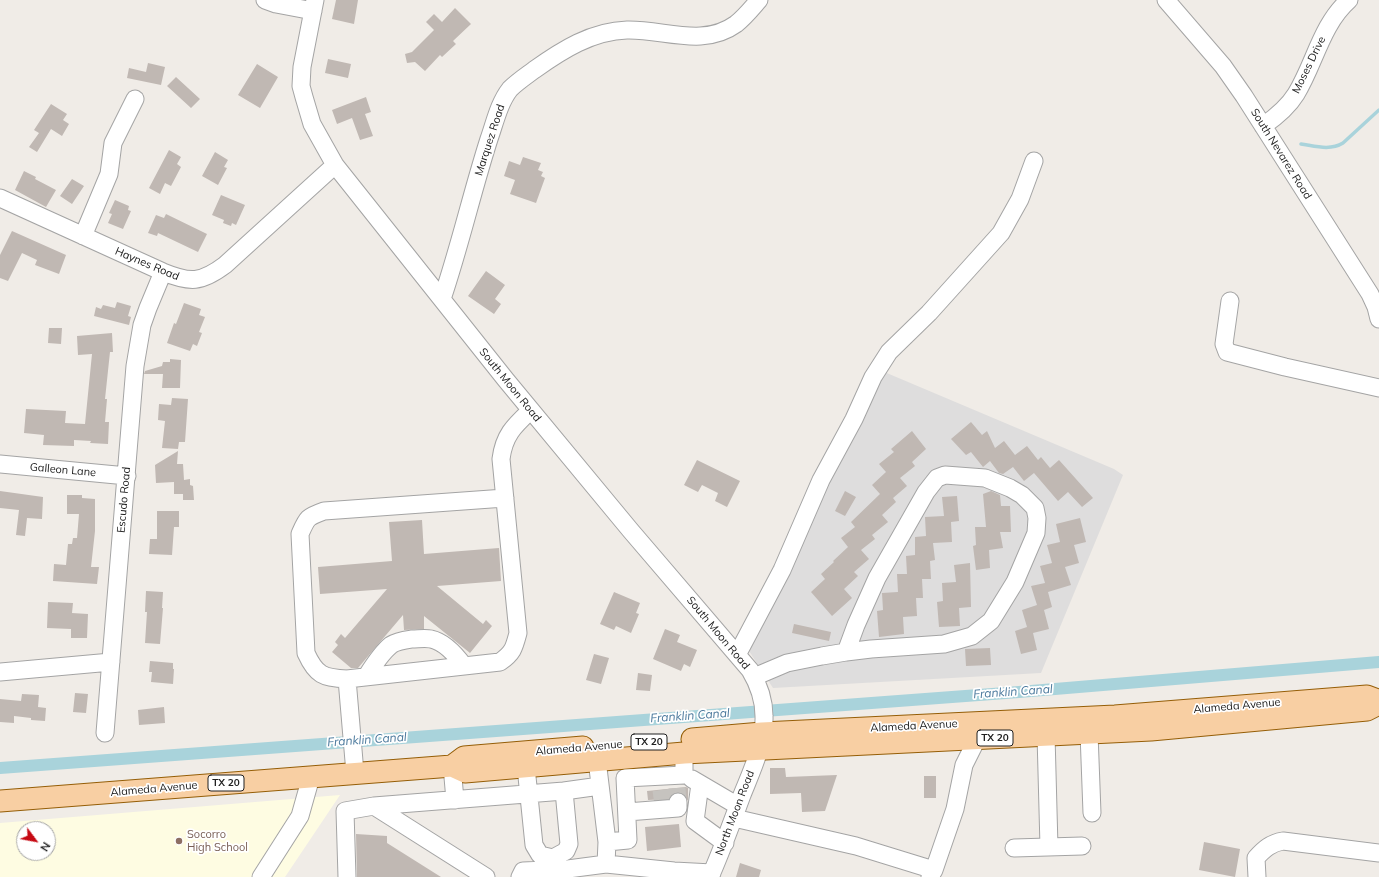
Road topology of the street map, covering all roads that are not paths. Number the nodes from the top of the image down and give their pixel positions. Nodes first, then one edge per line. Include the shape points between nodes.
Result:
1 (265, 0) edge
2 (759, 0) edge
3 (1166, 0) edge
4 (1349, 0) edge
5 (314, 6) edge
6 (135, 99) dead end
7 (1263, 126) junction
8 (1034, 161) dead end
9 (335, 165) junction
10 (0, 198) edge
11 (83, 236) junction
12 (163, 272) junction
13 (442, 299) junction
14 (1230, 301) dead end
15 (1379, 319) edge
16 (1379, 388) edge
17 (531, 410) junction
18 (0, 464) edge
19 (127, 476) junction
20 (505, 498) junction
21 (846, 652) junction
22 (737, 655) junction
23 (111, 662) junction
24 (464, 666) junction
25 (0, 672) edge
26 (366, 677) junction
27 (754, 677) junction
28 (347, 679) junction
29 (1379, 700) edge
30 (1379, 704) edge
31 (105, 733) dead end
32 (1089, 733) junction
33 (762, 735) junction
34 (1046, 735) junction
35 (977, 739) junction
36 (684, 753) junction
37 (597, 760) junction
38 (452, 766) junction
39 (526, 767) junction
40 (355, 773) junction
41 (310, 776) junction
42 (700, 784) junction
43 (600, 786) junction
44 (666, 787) junction
45 (564, 791) junction
46 (529, 795) junction
47 (454, 800) junction
48 (0, 801) edge
49 (374, 806) junction
50 (627, 812) junction
51 (736, 812) junction
52 (1092, 813) dead end
53 (695, 821) junction
54 (606, 842) junction
55 (725, 842) junction
56 (1082, 846) dead end
57 (1049, 847) junction
58 (1014, 848) dead end
59 (1379, 853) edge
60 (606, 864) junction
61 (932, 873) edge
62 (711, 875) edge
63 (261, 877) edge
64 (347, 877) edge
65 (486, 877) edge
66 (520, 877) edge
67 (1257, 877) edge

1 - 5 street via 276,4
2 - 13 street, Marquez Road via 735,24 711,36 689,37 627,30 601,34 571,46 510,89 487,144
3 - 7 street, South Nevarez Road via 1223,66
4 - 7 street, Moses Drive via 1331,20 1295,95 1280,113
5 - 9 street, South Moon Road via 302,67 302,86 312,124
6 - 11 street via 113,143 109,174
7 - 15 street, South Nevarez Road via 1370,294
8 - 22 street via 1020,199 1001,233 929,313 889,352 873,377 821,480 782,570
9 - 12 street, Haynes Road via 215,272 206,277 186,280
9 - 13 street, South Moon Road
10 - 11 street, Haynes Road
11 - 12 street, Haynes Road
12 - 19 street, Escudo Road via 142,325 137,351
13 - 17 street, South Moon Road
14 - 16 street via 1224,344 1227,352 1285,368
17 - 20 street via 515,424 502,446
17 - 22 street, South Moon Road
18 - 19 street, Galleon Lane
19 - 23 street, Escudo Road
20 - 24 street via 518,633 515,646 510,655 500,662
20 - 28 street via 324,511 306,520 300,534 306,654 312,666 320,673 331,678
21 - 21 street via 944,644 972,636 992,620 1015,582 1036,533 1035,508 1022,495 985,478 945,474 937,478 926,492 877,578
21 - 27 street via 788,663
22 - 27 street, South Moon Road
23 - 25 street
23 - 31 street, Escudo Road
24 - 26 street
24 - 26 street via 455,654 431,639 403,640 385,651
26 - 28 street
27 - 33 street, South Moon Road via 762,698
28 - 40 street
29 - 33 main road, Alameda Avenue / TX 20 via 1367,696 1115,716
30 - 32 main road, Alameda Avenue / TX 20 via 1367,710 1152,730
32 - 34 main road, Alameda Avenue / TX 20
32 - 52 street
33 - 35 main road, Alameda Avenue / TX 20
33 - 36 main road, Alameda Avenue / TX 20
33 - 38 main road, Alameda Avenue / TX 20 via 464,757
33 - 51 street, North Moon Road
34 - 35 main road, Alameda Avenue / TX 20
34 - 57 street
35 - 61 street via 964,765 955,808
36 - 44 main road, Alameda Avenue / TX 20
36 - 44 street
37 - 39 main road, Alameda Avenue / TX 20
37 - 43 street
37 - 44 main road, Alameda Avenue / TX 20
38 - 39 main road, Alameda Avenue / TX 20 via 465,772
38 - 40 main road, Alameda Avenue / TX 20
38 - 47 street
39 - 46 street
40 - 41 main road, Alameda Avenue / TX 20
41 - 48 main road, Alameda Avenue / TX 20
41 - 63 street via 300,816
42 - 44 street
42 - 51 street
42 - 53 street
43 - 45 street
43 - 54 street
44 - 50 street
44 - 50 street via 625,778
44 - 53 street
45 - 46 street
45 - 46 street via 569,844 566,851 553,858 540,855 534,845
46 - 47 street
47 - 49 street
49 - 64 street via 345,811
49 - 65 street
50 - 54 street via 628,840
51 - 55 street, North Moon Road
51 - 61 street via 856,846
53 - 55 street
54 - 60 street
55 - 62 street, North Moon Road
56 - 57 street
57 - 58 street
59 - 67 street via 1275,843 1264,849 1256,858
60 - 62 street
60 - 66 street via 523,871

